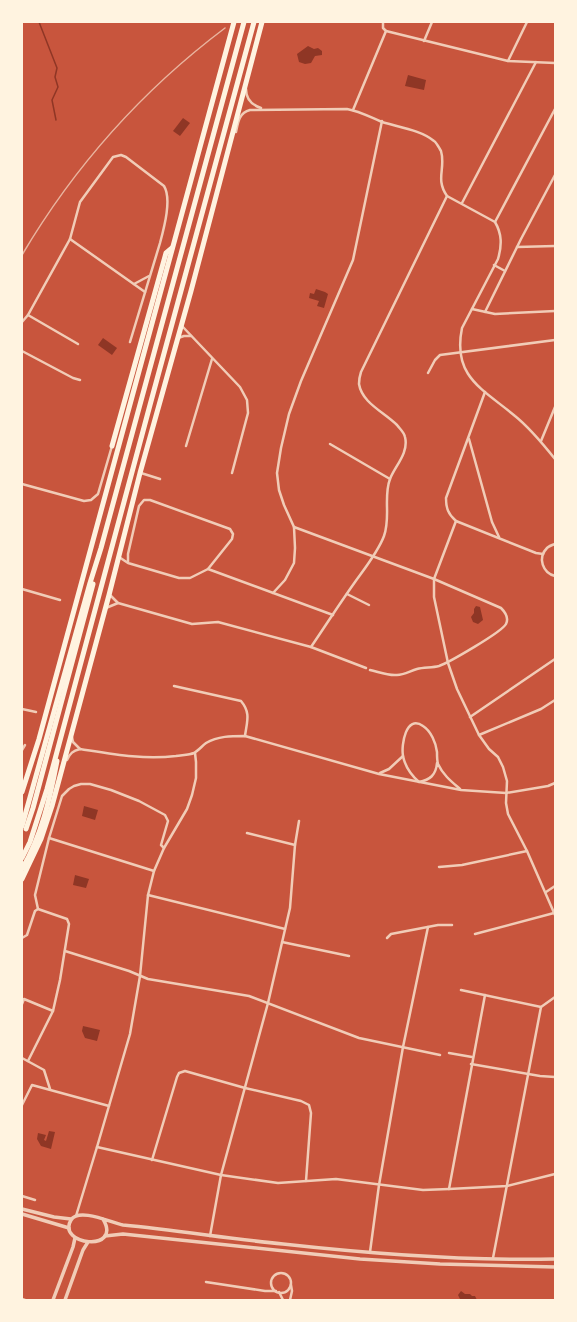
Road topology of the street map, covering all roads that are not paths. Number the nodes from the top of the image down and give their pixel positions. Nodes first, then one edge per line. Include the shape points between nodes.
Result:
1 (234, 22) edge
2 (244, 22) edge
3 (254, 22) edge
4 (262, 22) edge
5 (381, 22) edge
6 (432, 22) edge
7 (527, 22) edge
8 (386, 31) junction
9 (424, 41) junction
10 (508, 61) junction
11 (536, 62) junction
12 (555, 63) edge
13 (250, 70) junction
14 (264, 109) junction
15 (555, 109) edge
16 (354, 110) junction
17 (382, 122) junction
18 (555, 175) edge
19 (221, 178) junction
20 (551, 182) junction
21 (555, 182) edge
22 (447, 196) junction
23 (462, 203) junction
24 (495, 222) junction
25 (70, 239) junction
26 (555, 246) edge
27 (517, 247) junction
28 (172, 248) junction
29 (494, 265) junction
30 (505, 271) junction
31 (149, 276) junction
32 (134, 284) junction
33 (145, 292) junction
34 (472, 309) junction
35 (555, 311) edge
36 (485, 312) junction
37 (28, 315) junction
38 (22, 322) edge
39 (182, 326) junction
40 (191, 336) junction
41 (178, 338) junction
42 (555, 340) edge
43 (130, 342) dead end
44 (78, 344) dead end
45 (22, 351) edge
46 (460, 352) junction
47 (213, 358) junction
48 (428, 374) dead end
49 (80, 380) dead end
50 (485, 392) junction
51 (555, 407) edge
52 (469, 438) junction
53 (541, 441) junction
54 (330, 444) dead end
55 (112, 446) joint
56 (186, 446) dead end
57 (555, 459) edge
58 (140, 472) junction
59 (232, 473) dead end
60 (390, 478) junction
61 (160, 479) dead end
62 (22, 484) edge
63 (456, 521) junction
64 (294, 527) junction
65 (499, 538) junction
66 (555, 544) edge
67 (543, 554) junction
68 (373, 556) junction
69 (119, 557) junction
70 (128, 563) junction
71 (208, 569) junction
72 (555, 576) edge
73 (434, 579) junction
74 (22, 589) edge
75 (273, 593) junction
76 (347, 594) junction
77 (110, 595) junction
78 (60, 600) dead end
79 (118, 604) junction
80 (369, 605) dead end
81 (106, 608) junction
82 (333, 615) junction
83 (311, 647) junction
84 (555, 659) edge
85 (448, 663) junction
86 (366, 668) dead end
87 (370, 670) dead end
88 (174, 686) dead end
89 (555, 700) edge
90 (22, 709) edge
91 (36, 712) dead end
92 (66, 715) junction
93 (470, 717) junction
94 (72, 734) junction
95 (479, 735) junction
96 (245, 736) junction
97 (25, 745) dead end
98 (80, 749) junction
99 (22, 750) edge
100 (195, 752) junction
101 (403, 755) junction
102 (437, 763) junction
103 (62, 768) junction
104 (379, 774) junction
105 (419, 782) junction
106 (555, 783) edge
107 (461, 790) junction
108 (22, 792) edge
109 (506, 793) junction
110 (299, 821) dead end
111 (24, 828) edge
112 (247, 833) dead end
113 (49, 838) junction
114 (295, 845) junction
115 (164, 848) junction
116 (527, 851) junction
117 (22, 858) edge
118 (439, 867) dead end
119 (22, 869) edge
120 (154, 871) junction
121 (22, 879) edge
122 (555, 886) edge
123 (546, 892) junction
124 (148, 895) junction
125 (38, 908) junction
126 (555, 914) edge
127 (452, 925) dead end
128 (428, 926) junction
129 (285, 929) junction
130 (475, 934) dead end
131 (22, 938) edge
132 (387, 938) dead end
133 (282, 942) junction
134 (65, 951) junction
135 (349, 956) dead end
136 (140, 976) junction
137 (461, 990) dead end
138 (485, 995) junction
139 (555, 997) edge
140 (268, 1003) junction
141 (22, 1004) edge
142 (541, 1007) junction
143 (53, 1011) junction
144 (403, 1047) junction
145 (449, 1053) dead end
146 (440, 1055) dead end
147 (22, 1058) edge
148 (473, 1058) junction
149 (28, 1061) junction
150 (472, 1064) junction
151 (528, 1074) junction
152 (555, 1077) edge
153 (245, 1088) junction
154 (50, 1090) junction
155 (22, 1105) edge
156 (109, 1106) junction
157 (97, 1147) junction
158 (152, 1160) junction
159 (555, 1174) edge
160 (221, 1175) junction
161 (306, 1181) junction
162 (379, 1185) junction
163 (507, 1186) junction
164 (449, 1190) junction
165 (22, 1196) edge
166 (35, 1200) dead end
167 (22, 1209) edge
168 (22, 1214) edge
169 (76, 1216) junction
170 (72, 1219) junction
171 (103, 1219) junction
172 (70, 1228) junction
173 (105, 1236) junction
174 (210, 1236) junction
175 (75, 1238) junction
176 (88, 1242) junction
177 (370, 1252) junction
178 (493, 1258) junction
179 (555, 1259) edge
180 (555, 1267) edge
181 (206, 1282) dead end
182 (291, 1282) junction
183 (272, 1284) junction
184 (277, 1291) junction
185 (265, 1292) junction
186 (22, 1299) edge
187 (26, 1300) edge
188 (53, 1300) edge
189 (64, 1300) edge
190 (283, 1300) edge
191 (290, 1300) edge

1 - 28 highway
2 - 111 highway via 37,794
3 - 92 highway
4 - 13 highway
5 - 8 street
6 - 9 street
7 - 10 street
8 - 9 street
8 - 16 street
9 - 10 street
10 - 11 street
11 - 12 street
11 - 23 street
13 - 14 street via 246,87 247,96 252,104
13 - 19 highway
14 - 16 street
14 - 19 street via 247,111 240,116
15 - 24 street
16 - 17 street
17 - 22 street via 435,141 441,152 441,183
17 - 64 street via 353,260 301,381 289,414 281,448 277,473 279,490
18 - 20 street
19 - 39 highway
20 - 21 street
20 - 27 street
22 - 23 street
22 - 60 street via 361,372 359,383 363,397 394,422 405,437 405,448
23 - 24 street
24 - 29 street via 499,229 501,250
25 - 31 street via 80,202 115,156 126,157 158,180 166,190 164,227
25 - 32 street
25 - 37 street
26 - 27 street
27 - 30 street
28 - 55 highway via 166,253
28 - 108 highway
29 - 30 street
29 - 34 street
30 - 36 street
31 - 32 street
31 - 33 street
32 - 33 street
33 - 43 street
34 - 36 street
34 - 46 street via 462,328
35 - 36 street via 495,314
37 - 38 street
37 - 44 street
39 - 40 street
39 - 41 highway
40 - 41 street
40 - 47 street
41 - 58 highway
42 - 46 street
45 - 49 street
46 - 48 street via 440,355
46 - 50 street via 470,379
47 - 56 street
47 - 59 street via 240,386 247,400 248,413
50 - 52 street
50 - 53 street via 516,416
51 - 53 street
52 - 63 street via 446,498 446,508
52 - 65 street via 492,522
53 - 57 street
54 - 60 street
55 - 62 street via 98,494 94,499 84,501
58 - 61 street
58 - 69 highway
60 - 68 street via 387,528
63 - 65 street
63 - 73 street
64 - 68 street
64 - 75 street via 294,563
65 - 67 street
66 - 67 street via 547,547
67 - 72 street via 544,569
68 - 73 street
68 - 76 street
69 - 70 street
69 - 77 highway
70 - 71 street via 186,579
70 - 71 street via 139,506 144,500 150,500 230,529 232,539
71 - 75 street
73 - 85 street via 434,597
73 - 85 street via 501,608 507,618 503,628
74 - 78 street
75 - 82 street
76 - 80 street
76 - 82 street
77 - 79 street
77 - 81 highway
79 - 81 street
79 - 83 street via 192,624 218,622
81 - 94 highway
82 - 83 street
83 - 86 street
84 - 93 street
85 - 87 street via 396,675
85 - 93 street
88 - 96 street via 241,701 248,714
89 - 95 street via 541,709
90 - 91 street
92 - 117 highway via 40,812
92 - 119 highway via 46,813
93 - 95 street
94 - 98 street via 73,742
94 - 103 highway
95 - 109 street via 503,767 507,781
96 - 100 street via 225,736 210,741
96 - 104 street
97 - 99 street
98 - 100 street via 133,757 160,758
98 - 103 street via 70,753
100 - 115 street via 196,778 188,809
101 - 102 street via 405,732 411,725 423,725 435,741
101 - 104 street via 389,769
101 - 105 street via 411,774
102 - 105 street via 433,777
102 - 107 street
103 - 121 highway via 41,839
104 - 105 street
105 - 107 street
106 - 109 street
107 - 109 street
109 - 116 street via 508,814
110 - 114 street
112 - 114 street
113 - 115 street via 62,796 74,786 90,784 139,801 165,815 168,821 161,845
113 - 120 street
113 - 125 street via 35,895
114 - 129 street via 290,908
115 - 120 street
116 - 118 street via 462,865
116 - 123 street
120 - 124 street
122 - 123 street
123 - 126 street
124 - 129 street
124 - 136 street
125 - 131 street via 27,935
125 - 134 street via 67,919 69,924
126 - 130 street
127 - 128 street
128 - 132 street via 391,934
128 - 144 street
129 - 133 street
133 - 135 street
133 - 140 street
134 - 136 street
134 - 143 street
136 - 140 street via 249,996
136 - 156 street via 130,1034
137 - 138 street
138 - 142 street
138 - 148 street
139 - 142 street
140 - 144 street via 359,1038
140 - 153 street
141 - 143 street via 24,999
142 - 151 street
143 - 149 street
144 - 146 street
144 - 162 street
145 - 148 street
147 - 149 street
148 - 150 street
149 - 154 street via 44,1070
150 - 151 street
150 - 164 street
151 - 152 street
151 - 163 street
153 - 158 street via 185,1071 179,1073
153 - 160 street
153 - 161 street via 309,1105 311,1113
154 - 155 street via 32,1085
154 - 156 street
156 - 157 street
157 - 158 street
157 - 169 street
158 - 160 street
159 - 163 street
160 - 161 street via 278,1183
160 - 174 street
161 - 162 street via 336,1179
162 - 164 street
162 - 177 street
163 - 164 street
163 - 178 street
165 - 166 street
167 - 170 street
168 - 172 street
169 - 170 street
169 - 171 street
170 - 172 street
171 - 173 street via 107,1231
171 - 174 street via 123,1225
172 - 175 street
173 - 176 street
173 - 180 street via 123,1234 369,1260
174 - 177 street
175 - 176 street
175 - 188 street
176 - 189 street
177 - 178 street
178 - 179 street
181 - 185 street
182 - 183 street via 287,1275 279,1273 274,1276
182 - 184 street via 288,1290
182 - 191 street
183 - 184 street
183 - 185 street
184 - 185 street
184 - 190 street
186 - 187 street

